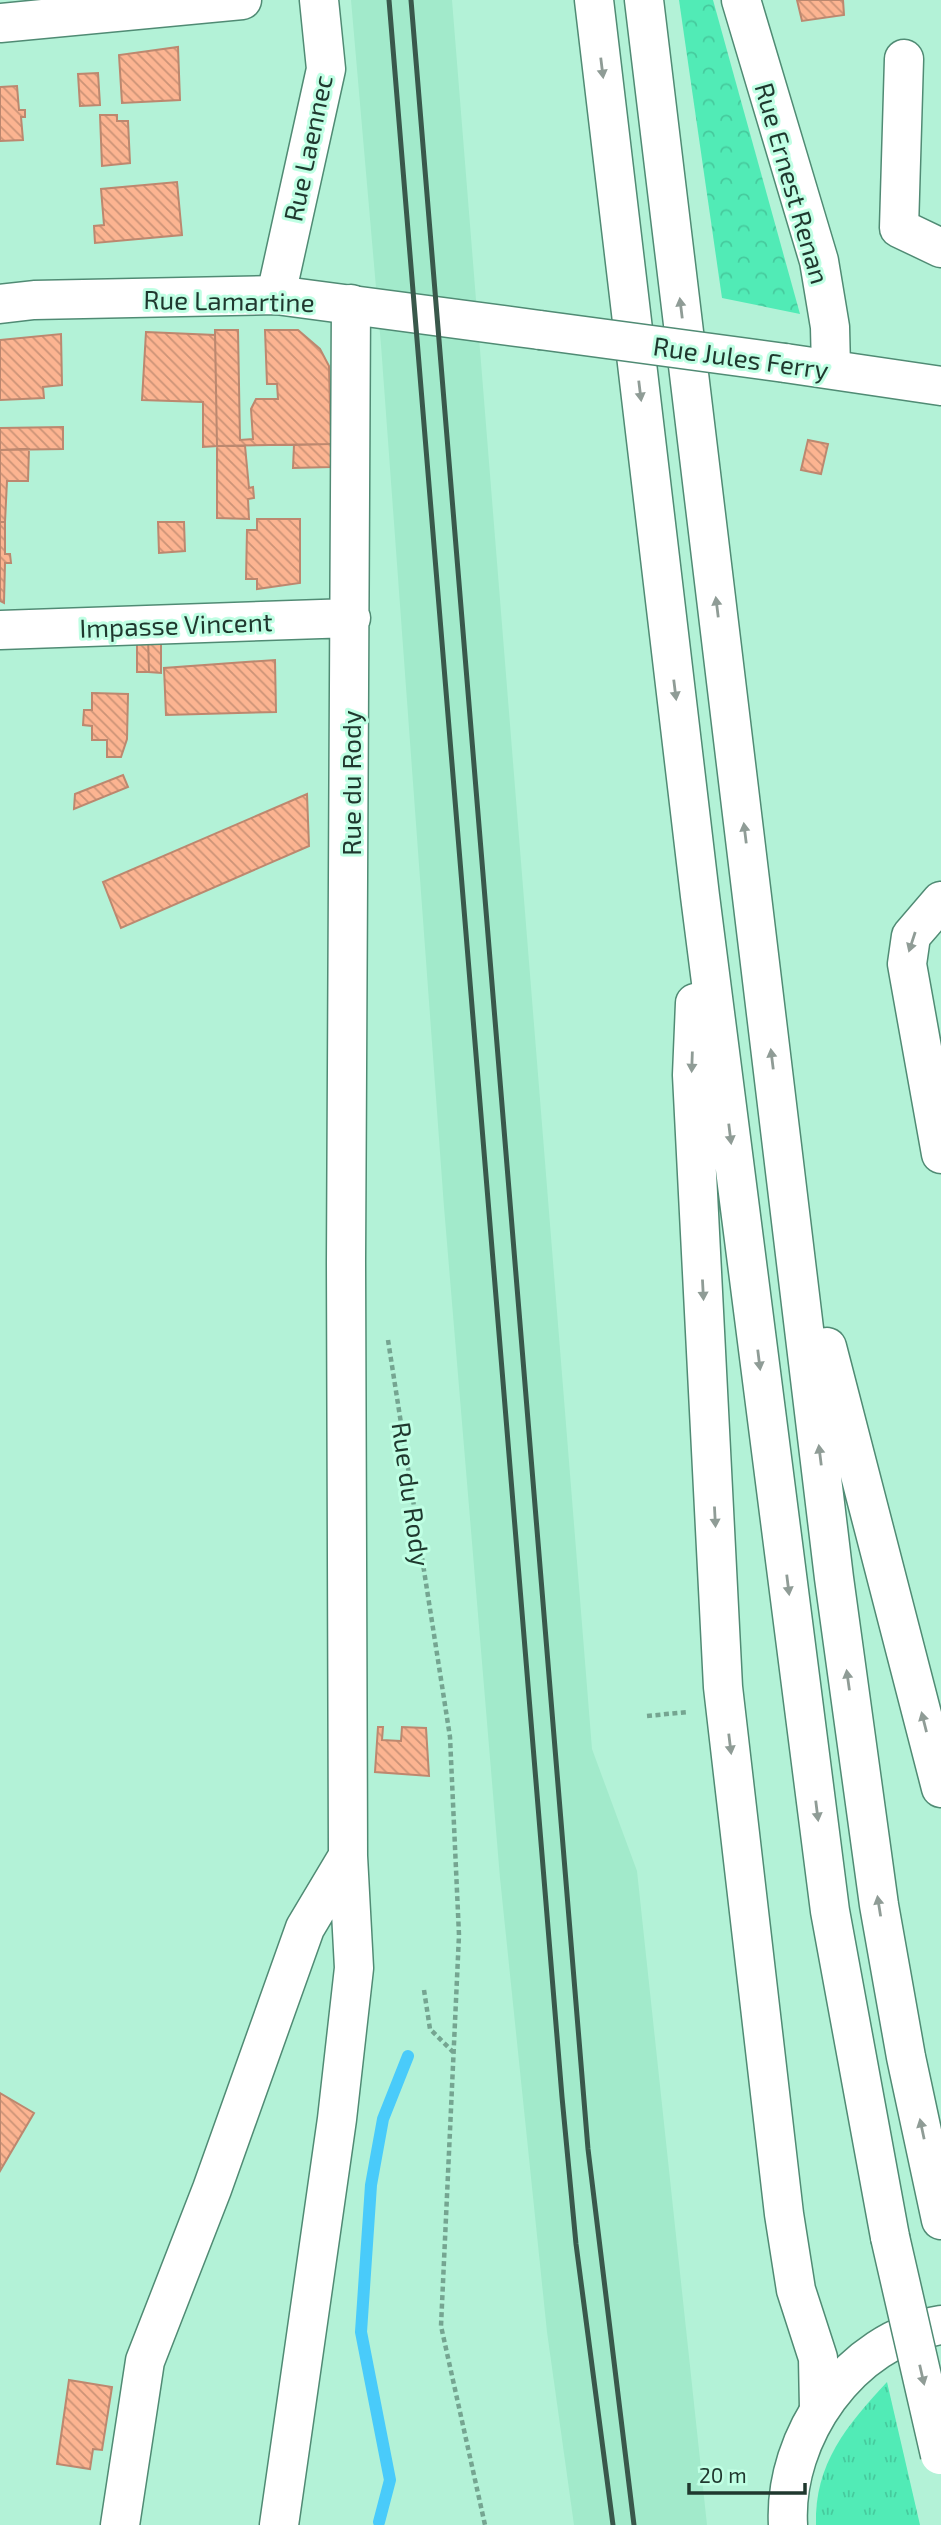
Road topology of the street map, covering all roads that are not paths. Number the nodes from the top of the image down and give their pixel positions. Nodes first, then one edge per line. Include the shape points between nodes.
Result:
1 (242, 0) edge
2 (320, 0) edge
3 (594, 0) edge
4 (644, 0) edge
5 (741, 0) edge
6 (0, 23) edge
7 (904, 59) dead end
8 (941, 248) edge
9 (276, 295) junction
10 (0, 304) edge
11 (351, 304) junction
12 (540, 330) joint
13 (831, 369) junction
14 (941, 386) edge
15 (351, 618) junction
16 (0, 630) edge
17 (700, 896) junction
18 (941, 901) edge
19 (926, 989) edge
20 (941, 1154) edge
21 (789, 1200) junction
22 (941, 1788) edge
23 (348, 1856) junction
24 (941, 2220) edge
25 (941, 2325) edge
26 (819, 2409) junction
27 (941, 2456) edge
28 (120, 2525) edge
29 (279, 2525) edge
30 (788, 2525) edge

1 - 6 main road
2 - 9 main road, Rue Laennec via 326,69
3 -> 17 main road
21 -> 4 main road
5 - 13 main road, Rue Ernest Renan via 819,261 830,327
7 - 8 main road via 900,228
9 - 10 main road, Rue Lamartine
9 - 11 main road, Rue Lamartine
11 - 12 main road, Rue Lamartine
11 - 15 main road, Rue du Rody
12 - 13 main road, Rue Jules Ferry, bridge
13 - 14 main road, Rue Jules Ferry
15 - 16 main road, Impasse Vincent
15 - 23 main road, Rue du Rody
17 -> 26 main road via 692,1075 723,1687 784,2214 796,2290 818,2358
17 -> 27 main road, bridge via 830,1911 890,2237
18 -> 19 main road via 911,936 907,964
19 - 20 main road
22 -> 21 main road
24 -> 21 main road via 879,1905
23 - 28 main road via 305,1928 145,2361
23 - 29 main road, Rue du Rody via 354,1968
25 - 26 main road via 893,2341 863,2360
26 - 30 main road via 795,2461

